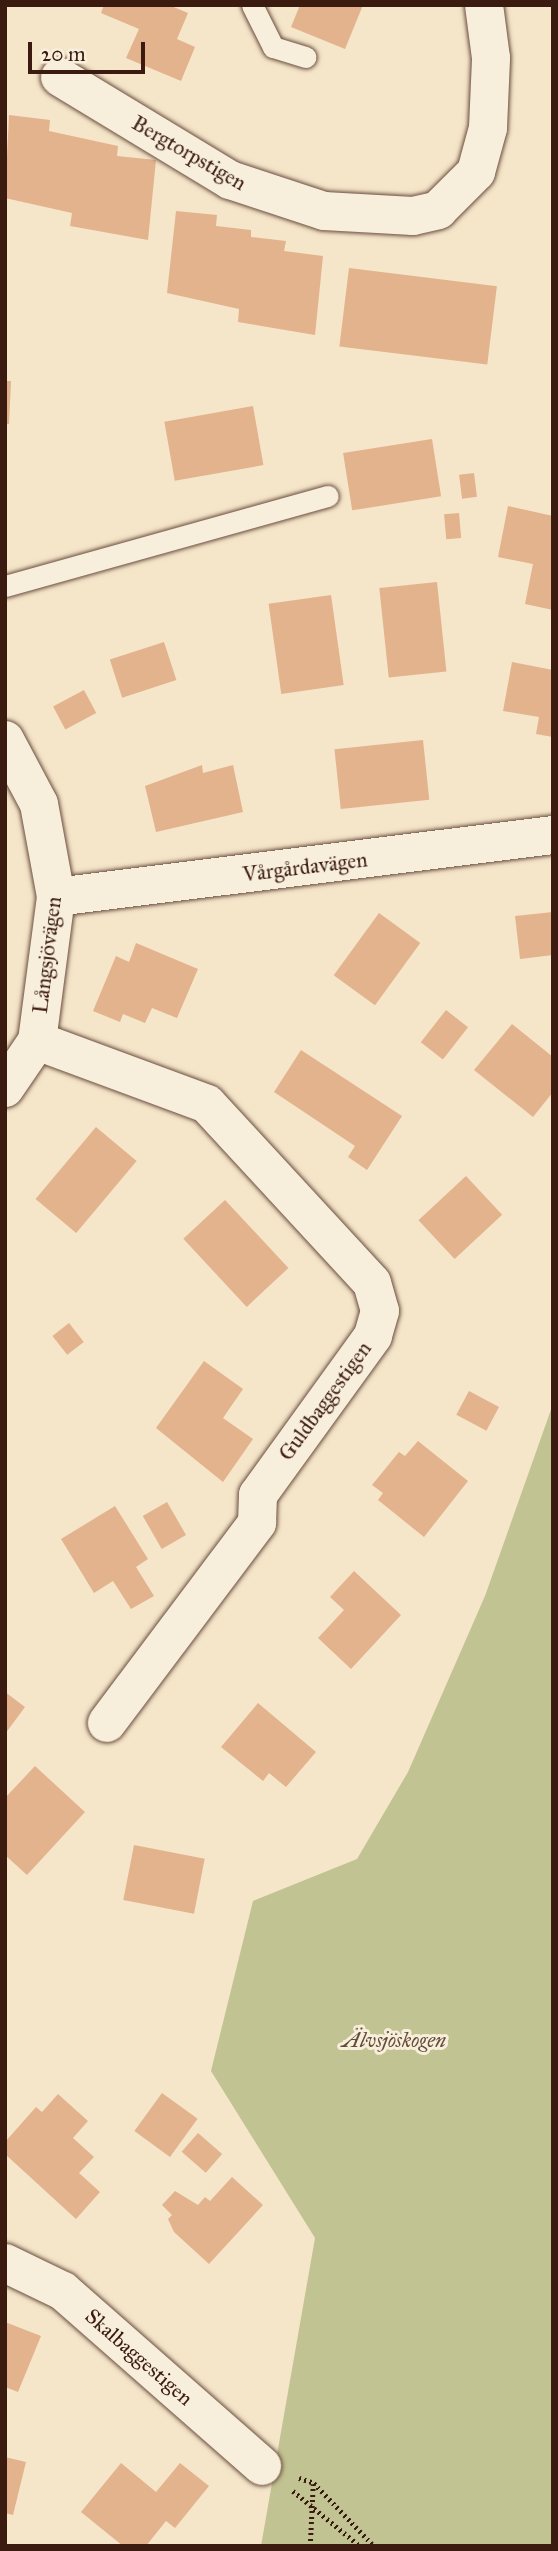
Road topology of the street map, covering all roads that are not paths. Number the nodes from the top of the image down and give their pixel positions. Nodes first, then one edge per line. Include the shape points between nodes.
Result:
1 (251, 5) edge
2 (484, 5) edge
3 (306, 57) dead end
4 (61, 77) dead end
5 (328, 496) dead end
6 (5, 586) edge
7 (5, 740) edge
8 (553, 835) edge
9 (57, 897) junction
10 (37, 1041) junction
11 (5, 1088) edge
12 (107, 1723) dead end
13 (5, 2263) edge
14 (262, 2466) road end

1 - 3 lane via 272,47
2 - 4 street, Bergtorpstigen via 491,58 488,128 477,172 439,210 413,216 324,211 230,180
5 - 6 lane
7 - 9 street, Långsjövägen via 39,804
8 - 9 street, Vårgårdavägen
9 - 10 street, Långsjövägen
10 - 11 street, Långsjövägen
10 - 12 street, Guldbaggestigen via 207,1104 372,1283 380,1311 373,1336 258,1494 257,1523
13 - 14 street, Skalbaggestigen via 62,2291

